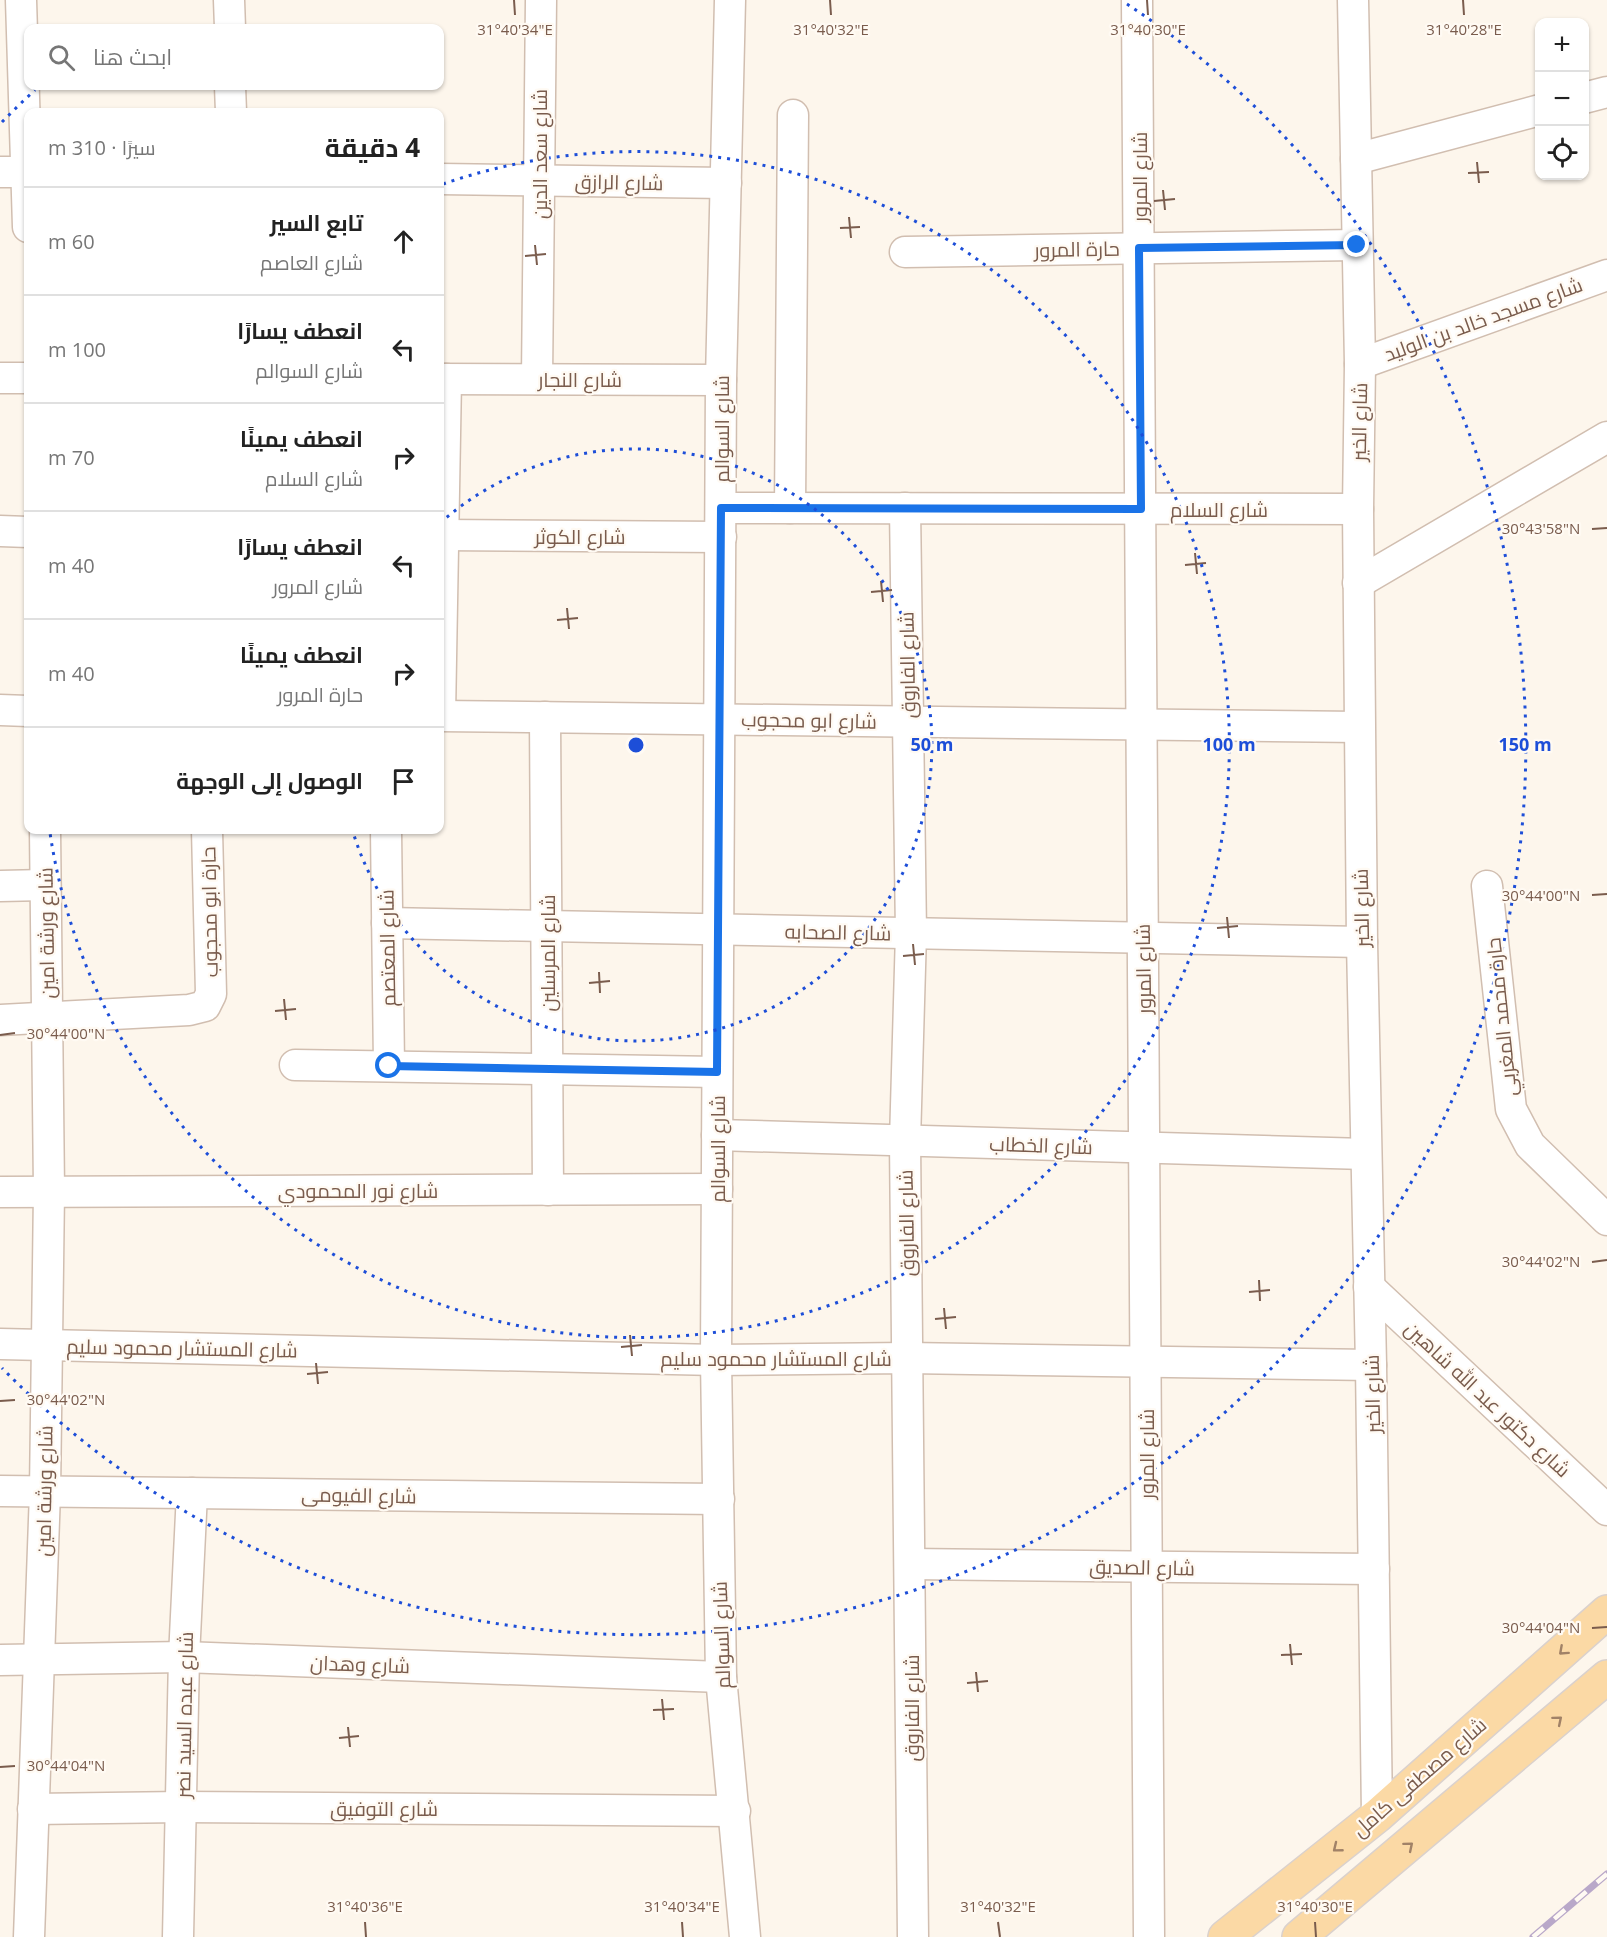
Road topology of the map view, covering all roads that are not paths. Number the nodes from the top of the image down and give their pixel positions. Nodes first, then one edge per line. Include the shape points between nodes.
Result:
1 (21, 0) edge
2 (229, 0) edge
3 (540, 0) edge
4 (730, 0) edge
5 (1137, 0) edge
6 (1353, 0) edge
7 (230, 24) edge
8 (230, 90) edge
9 (1607, 92) edge
10 (1589, 97) edge
11 (231, 108) edge
12 (1535, 111) edge
13 (793, 115) dead end
14 (1356, 159) junction
15 (18, 172) edge
16 (444, 179) edge
17 (539, 181) junction
18 (726, 183) junction
19 (24, 205) edge
20 (1357, 245) junction
21 (1139, 248) junction
22 (905, 252) dead end
23 (1607, 275) edge
24 (1360, 364) junction
25 (0, 378) edge
26 (24, 378) edge
27 (444, 379) edge
28 (537, 379) junction
29 (721, 380) junction
30 (1607, 437) edge
31 (721, 508) junction
32 (790, 508) junction
33 (905, 508) junction
34 (1141, 509) junction
35 (1358, 509) junction
36 (0, 531) edge
37 (24, 532) edge
38 (444, 535) edge
39 (721, 537) junction
40 (1358, 583) junction
41 (0, 710) edge
42 (24, 711) edge
43 (444, 715) edge
44 (545, 717) junction
45 (720, 719) junction
46 (908, 722) junction
47 (1142, 724) junction
48 (1359, 727) junction
49 (45, 834) edge
50 (207, 834) edge
51 (386, 834) edge
52 (45, 885) junction
53 (0, 886) edge
54 (1487, 886) dead end
55 (387, 923) junction
56 (547, 926) junction
57 (718, 929) junction
58 (911, 933) junction
59 (1143, 938) junction
60 (1362, 942) junction
61 (46, 1017) junction
62 (0, 1020) edge
63 (295, 1065) dead end
64 (389, 1066) junction
65 (547, 1069) junction
66 (717, 1072) junction
67 (717, 1135) junction
68 (905, 1141) junction
69 (1144, 1148) junction
70 (1365, 1154) junction
71 (717, 1189) junction
72 (548, 1190) junction
73 (49, 1191) junction
74 (0, 1192) edge
75 (1607, 1220) edge
76 (1369, 1287) junction
77 (0, 1344) edge
78 (47, 1345) junction
79 (908, 1358) junction
80 (716, 1360) junction
81 (1146, 1362) junction
82 (1371, 1365) junction
83 (0, 1491) edge
84 (45, 1492) junction
85 (192, 1493) junction
86 (719, 1499) junction
87 (1607, 1510) edge
88 (910, 1564) junction
89 (1147, 1567) junction
90 (1374, 1569) junction
91 (1607, 1612) edge
92 (39, 1658) junction
93 (184, 1658) junction
94 (0, 1660) edge
95 (721, 1677) junction
96 (1607, 1677) edge
97 (182, 1807) junction
98 (33, 1809) junction
99 (735, 1811) junction
100 (1377, 1816) junction
101 (29, 1937) edge
102 (178, 1937) edge
103 (745, 1937) edge
104 (913, 1937) edge
105 (1149, 1937) edge
106 (1225, 1937) edge
107 (1299, 1937) edge

1 - 15 street
2 - 7 street
3 - 17 street, شارع سعد الدين
4 - 18 street, شارع السوالم
5 - 21 street, شارع المرور
6 - 14 street, شارع الخير
8 - 11 street
9 - 10 street
12 - 14 street
13 - 32 street
14 - 20 street, شارع الخير
15 - 19 street
16 - 17 street, شارع الرازق
17 - 18 street, شارع الرازق
17 - 28 street, شارع سعد الدين
18 - 29 street, شارع السوالم
20 - 21 street, حارة المرور
20 - 24 street, شارع الخير
21 - 22 street, حارة المرور
21 - 34 street, شارع المرور
23 - 24 street, شارع مسجد خالد بن الوليد
24 - 35 street, شارع الخير
25 - 26 street
27 - 28 street, شارع النجار
28 - 29 street, شارع النجار
29 - 31 street, شارع السوالم
30 - 40 street
31 - 32 street, شارع السلام
31 - 39 street, شارع السوالم
32 - 33 street, شارع السلام
33 - 34 street, شارع السلام
33 - 46 street, شارع الفاروق
34 - 35 street, شارع السلام
34 - 47 street, شارع المرور
35 - 40 street, شارع الخير
36 - 37 street
38 - 39 street, شارع الكوثر
39 - 45 street, شارع السوالم
40 - 48 street, شارع الخير
41 - 42 street
43 - 44 street, شارع ابو محجوب
44 - 45 street, شارع ابو محجوب
44 - 56 street, شارع المرسلين
45 - 46 street, شارع ابو محجوب
45 - 57 street, شارع السوالم
46 - 47 street, شارع ابو محجوب
46 - 58 street, شارع الفاروق
47 - 48 street, شارع ابو محجوب
47 - 59 street, شارع المرور
48 - 60 street, شارع الخير
49 - 52 street, شارع ورشة امين
50 - 61 street, حارة ابو محجوب via 212,994 204,1006
51 - 55 street, شارع المعتصم
52 - 53 street
52 - 61 street, شارع ورشة امين
54 - 75 street, حارة محمد المغربي via 1511,1109 1530,1145
55 - 56 street, شارع الصحابه
55 - 64 street, شارع المعتصم
56 - 57 street, شارع الصحابه
56 - 65 street, شارع المرسلين
57 - 58 street, شارع الصحابه
57 - 66 street, شارع السوالم
58 - 59 street, شارع الصحابه
58 - 68 street, شارع الفاروق
59 - 60 street, شارع الصحابه
59 - 69 street, شارع المرور
60 - 70 street, شارع الخير
61 - 62 street
61 - 73 street, شارع ورشة امين
63 - 64 street
64 - 65 street
65 - 66 street
65 - 72 street, شارع المرسلين
66 - 67 street, شارع السوالم
67 - 68 street, شارع الخطاب
67 - 71 street, شارع السوالم
68 - 69 street, شارع الخطاب
68 - 79 street, شارع الفاروق
69 - 70 street, شارع الخطاب
69 - 81 street, شارع المرور
70 - 76 street, شارع الخير
71 - 72 street, شارع نور المحمودي
71 - 80 street, شارع السوالم
72 - 73 street, شارع نور المحمودي
73 - 74 street, شارع نور المحمودي
73 - 78 street, شارع ورشة امين
76 - 82 street, شارع الخير
76 - 87 street, شارع دكتور عبد الله شاهين
77 - 78 street, شارع المستشار محمود سليم
78 - 80 street, شارع المستشار محمود سليم
78 - 84 street, شارع ورشة امين
79 - 80 street, شارع المستشار محمود سليم
79 - 81 street, شارع المستشار محمود سليم
79 - 88 street, شارع الفاروق
80 - 86 street, شارع السوالم
81 - 82 street, شارع المستشار محمود سليم
81 - 89 street, شارع المرور
82 - 90 street, شارع الخير
83 - 84 street, شارع الفيومى
84 - 85 street, شارع الفيومى
84 - 92 street, شارع ورشة امين
85 - 86 street, شارع الفيومى
85 - 93 street, شارع عبده السيد نصر
86 - 95 street, شارع السوالم
88 - 89 street, شارع الصديق
88 - 104 street, شارع الفاروق
89 - 90 street, شارع الصديق
89 - 105 street, شارع المرور
90 - 100 street, شارع الخير
91 -> 100 main road, شارع مصطفى كامل
92 - 93 street, شارع وهدان
92 - 94 street, شارع وهدان
92 - 98 street, شارع ورشة امين
93 - 95 street, شارع وهدان
93 - 97 street, شارع عبده السيد نصر
95 - 99 street, شارع السوالم
107 -> 96 main road
97 - 98 street, شارع التوفيق
97 - 99 street, شارع التوفيق
97 - 102 street, شارع عبده السيد نصر
98 - 101 street, شارع ورشة امين
99 - 103 street, شارع السوالم
100 -> 106 main road, شارع مصطفى كامل

